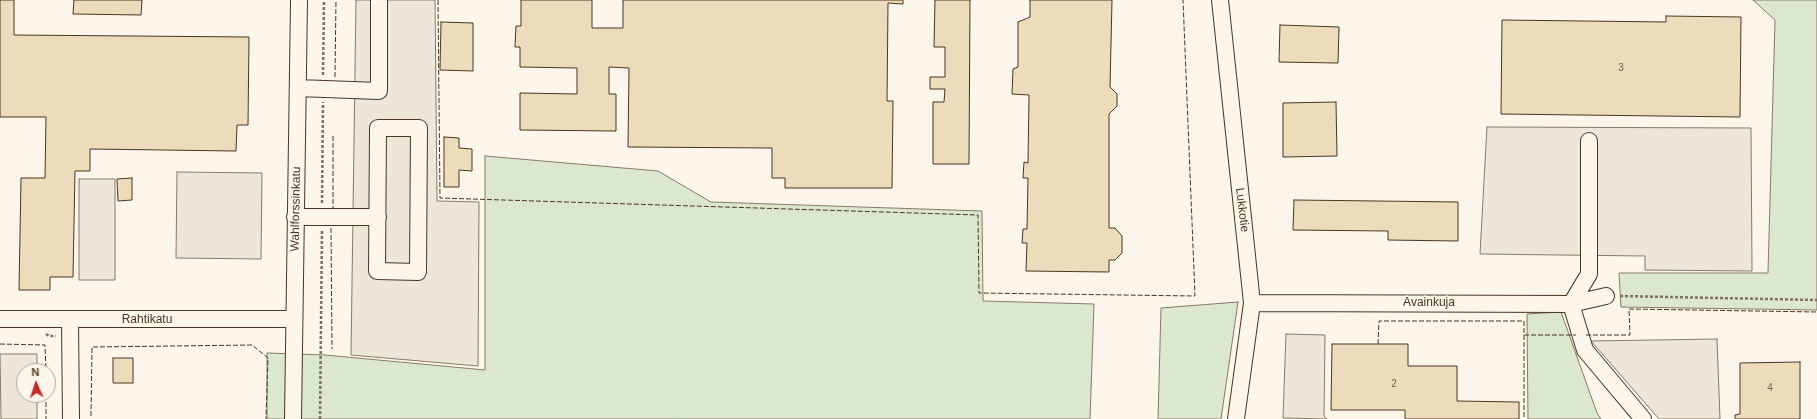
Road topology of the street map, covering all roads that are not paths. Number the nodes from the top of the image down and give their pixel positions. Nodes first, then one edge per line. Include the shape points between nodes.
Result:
1 (299, 0) edge
2 (379, 0) edge
3 (1220, 0) edge
4 (298, 88) junction
5 (1589, 141) dead end
6 (295, 217) junction
7 (378, 217) junction
8 (1606, 296) road end
9 (1252, 303) junction
10 (1571, 304) junction
11 (0, 319) edge
12 (70, 320) junction
13 (294, 320) junction
14 (71, 419) edge
15 (293, 419) edge
16 (1236, 419) edge
17 (1643, 419) edge

1 - 4 street, Wahlforssinkatu
2 - 4 street via 379,91
3 - 9 street, Lukkotie
4 - 6 street, Wahlforssinkatu
5 - 10 street via 1589,274
6 - 7 street
6 - 13 street, Wahlforssinkatu
7 - 7 street via 378,271 418,272 418,128 378,128
8 - 10 street, Avainkuja
9 - 10 street, Avainkuja
9 - 16 street, Lukkotie
10 - 17 street via 1585,350
11 - 12 street, Rahtikatu
12 - 13 street, Rahtikatu
12 - 14 street
13 - 15 street, Wahlforssinkatu

